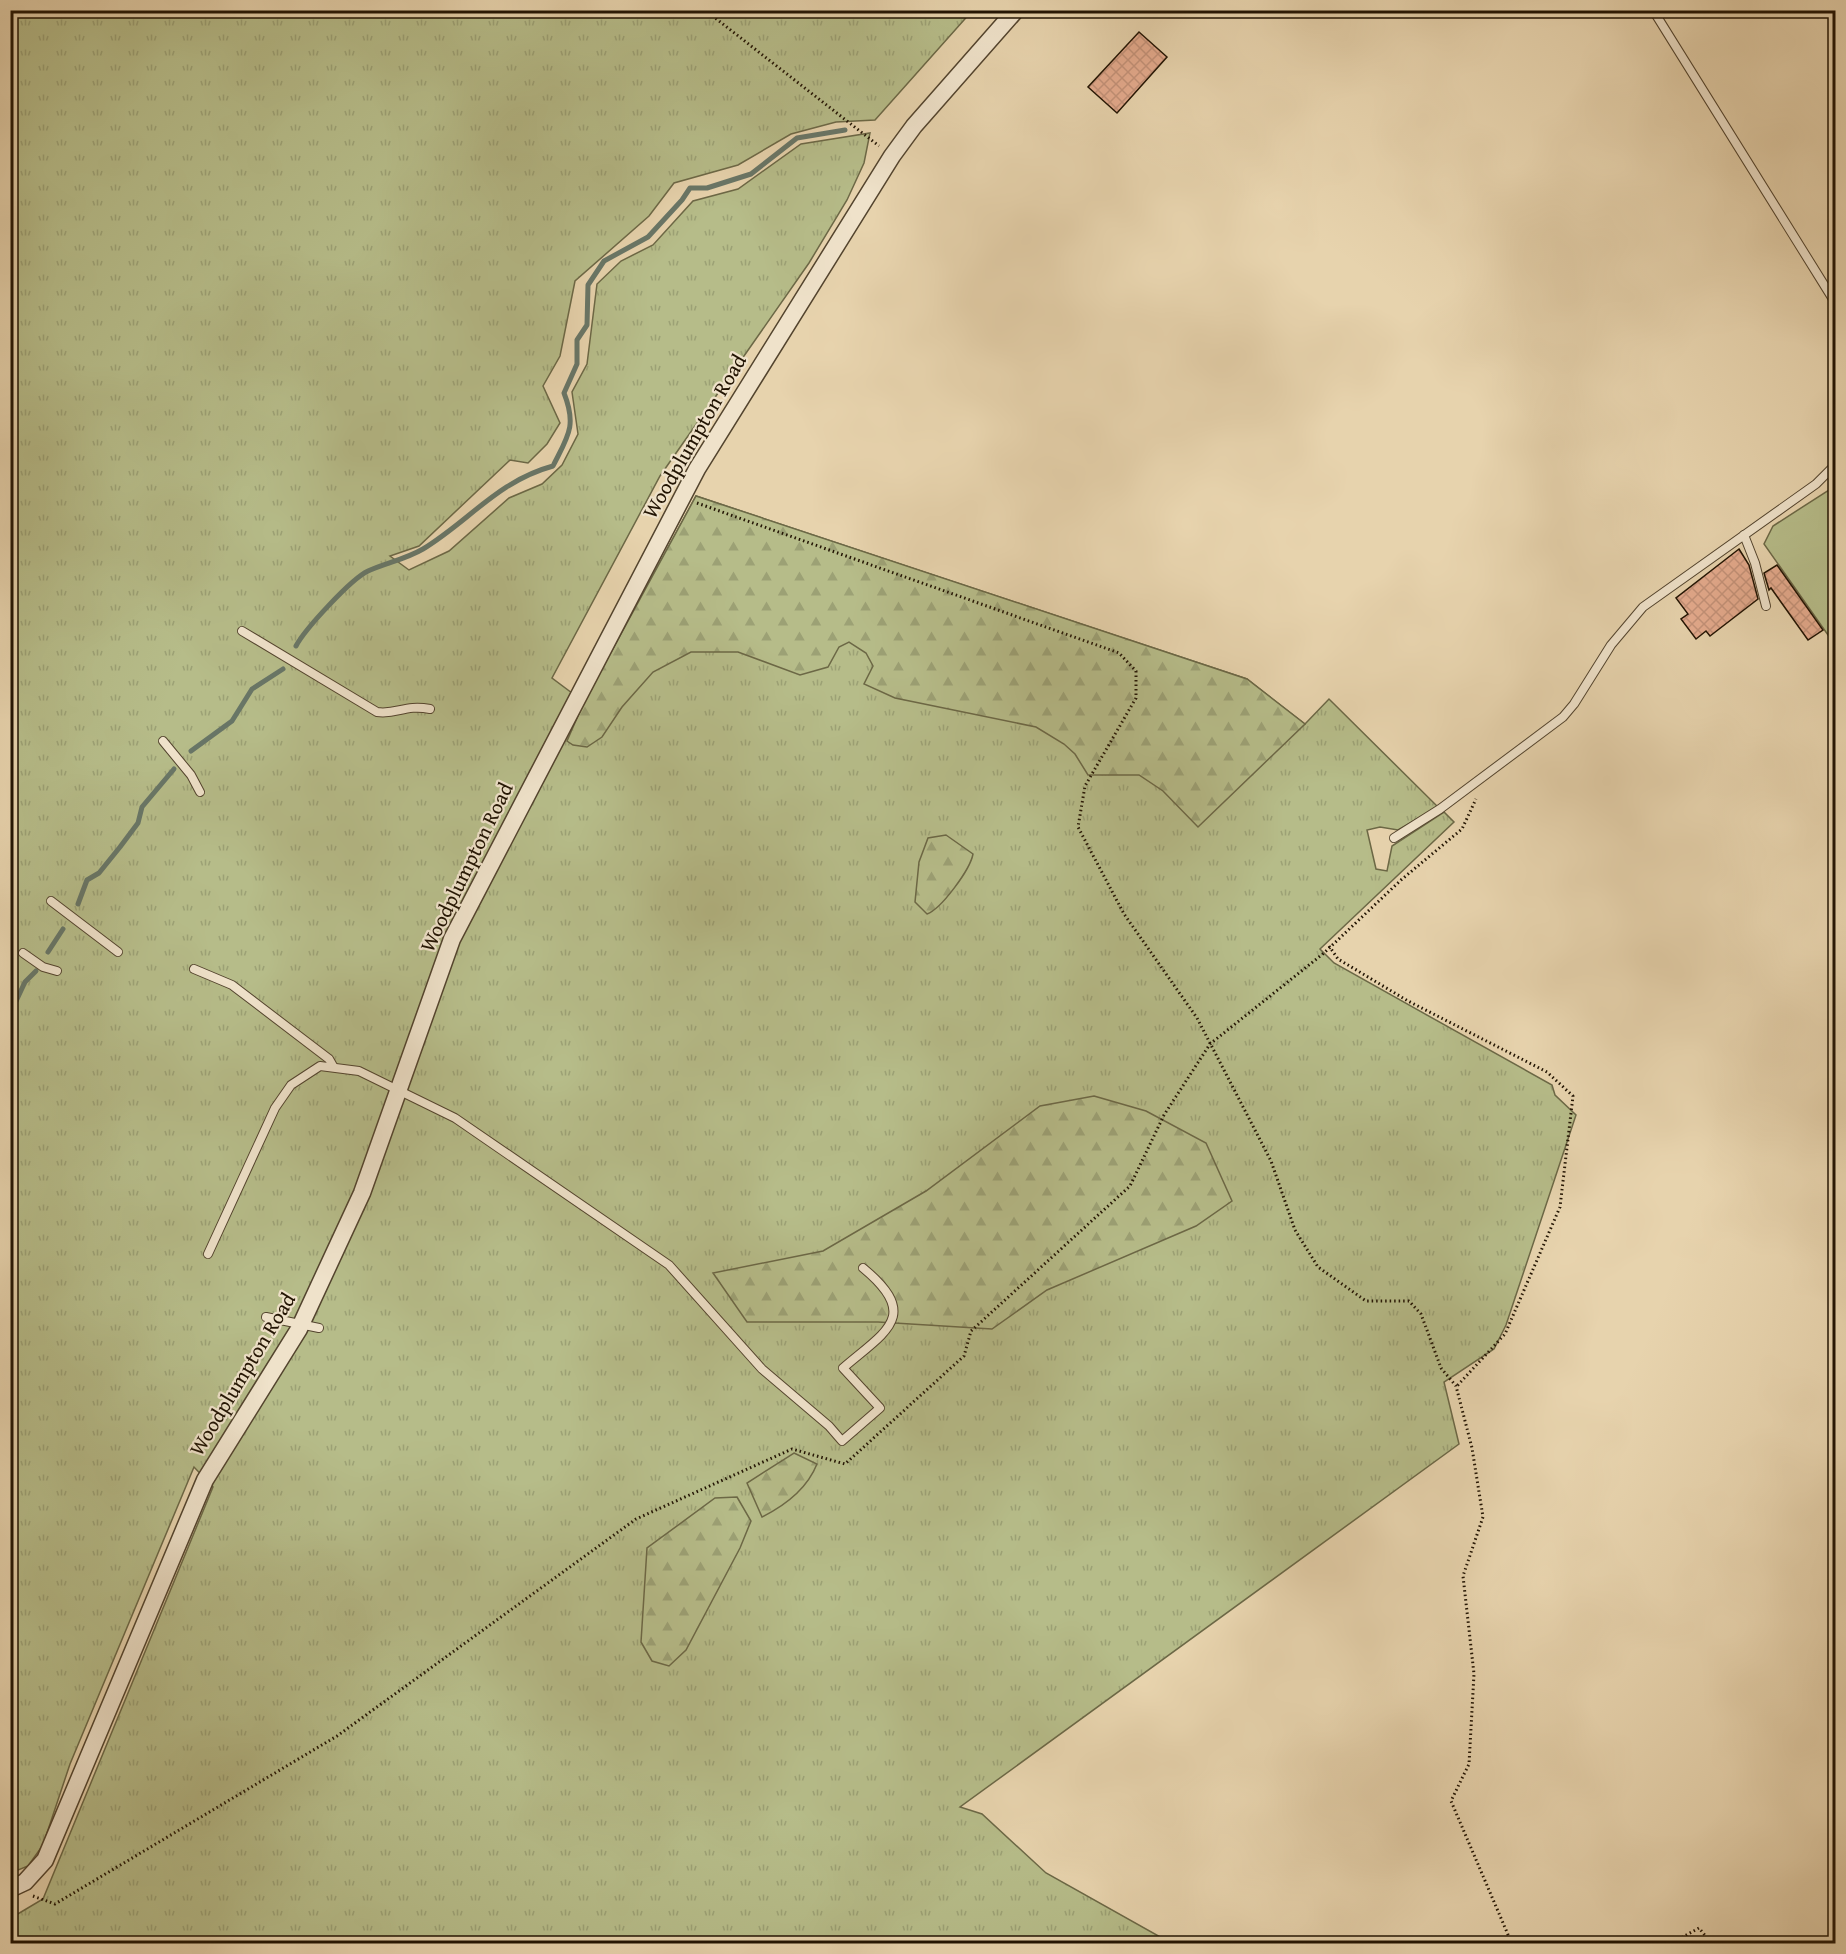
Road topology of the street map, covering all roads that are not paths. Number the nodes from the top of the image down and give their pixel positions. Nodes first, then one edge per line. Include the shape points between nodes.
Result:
1 (1016, 10) edge
2 (1653, 10) edge
3 (1836, 304) edge
4 (1836, 464) edge
5 (1744, 535) junction
6 (1766, 606) dead end
7 (242, 631) dead end
8 (430, 709) dead end
9 (163, 741) dead end
10 (200, 792) dead end
11 (1394, 838) dead end
12 (51, 901) dead end
13 (118, 952) dead end
14 (23, 953) dead end
15 (194, 969) dead end
16 (57, 971) dead end
17 (333, 1066) junction
18 (398, 1091) junction
19 (208, 1254) dead end
20 (863, 1268) dead end
21 (266, 1317) dead end
22 (301, 1325) junction
23 (319, 1328) dead end
24 (11, 1890) edge

1 - 18 street, Woodplumpton Road via 892,156 697,469 452,939
2 - 3 lane
4 - 5 lane via 1816,484
5 - 6 lane
5 - 11 lane via 1643,607 1611,645 1563,717
7 - 8 lane via 377,712 386,714 411,706
9 - 10 lane
12 - 13 lane
14 - 16 lane via 43,968
15 - 17 lane via 232,985
17 - 18 lane via 359,1071
17 - 19 lane via 320,1066 301,1076 275,1108
18 - 20 lane via 455,1118 669,1265 762,1370 842,1441 880,1408 843,1368 889,1328 894,1316 890,1294
18 - 22 street, Woodplumpton Road via 362,1193
21 - 22 lane
22 - 23 lane
22 - 24 street, Woodplumpton Road via 205,1480 45,1860 25,1882

